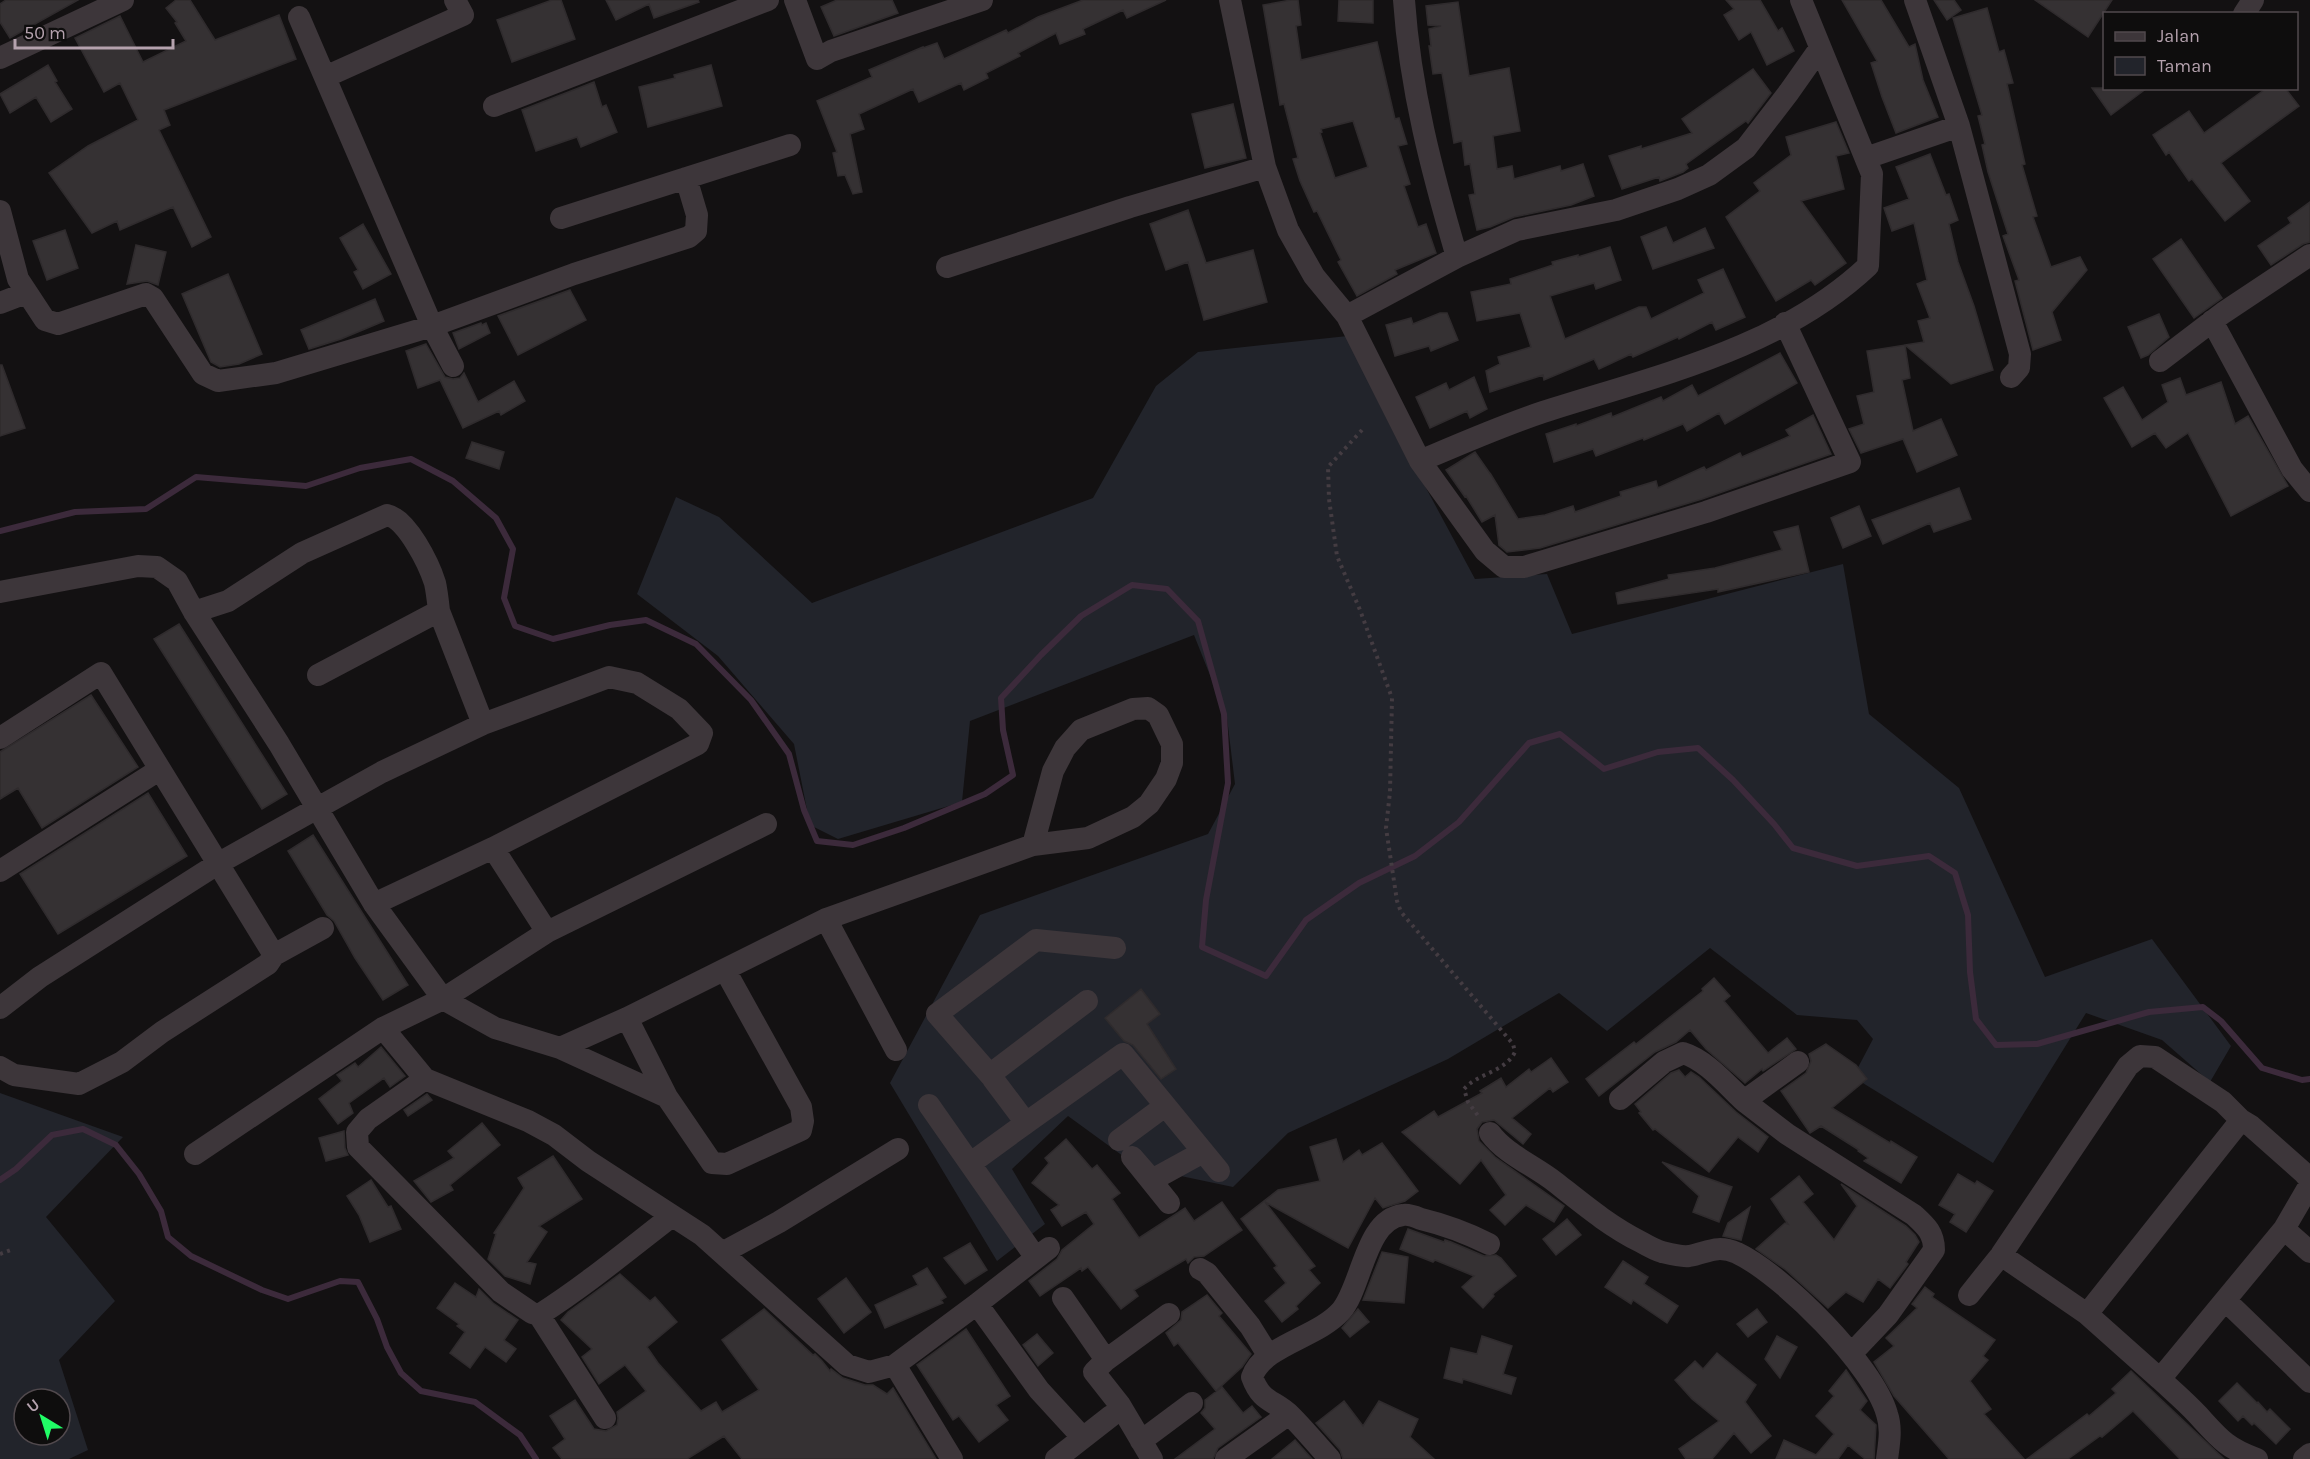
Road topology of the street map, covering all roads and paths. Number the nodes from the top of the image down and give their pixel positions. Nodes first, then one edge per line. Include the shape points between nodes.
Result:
1 (123, 0) edge
2 (455, 0) edge
3 (768, 0) edge
4 (795, 0) edge
5 (982, 0) edge
6 (1230, 0) edge
7 (1404, 0) edge
8 (1802, 0) edge
9 (1915, 0) edge
10 (920, 9) edge
11 (299, 16) dead end
12 (1820, 48) junction
13 (0, 58) edge
14 (326, 77) junction
15 (494, 106) dead end
16 (1959, 126) junction
17 (790, 145) dead end
18 (1866, 158) junction
19 (1265, 168) junction
20 (686, 178) junction
21 (0, 211) edge
22 (561, 218) dead end
23 (2310, 255) edge
24 (1457, 257) junction
25 (947, 267) dead end
26 (26, 293) junction
27 (0, 303) edge
28 (1347, 316) junction
29 (2212, 321) junction
30 (1785, 323) junction
31 (432, 326) junction
32 (2160, 361) dead end
33 (453, 366) dead end
34 (2011, 377) dead end
35 (1362, 430) dead end
36 (1420, 461) junction
37 (2310, 491) edge
38 (0, 592) edge
39 (440, 611) junction
40 (194, 612) junction
41 (318, 675) dead end
42 (483, 724) junction
43 (0, 738) edge
44 (159, 770) junction
45 (317, 809) junction
46 (766, 824) dead end
47 (1033, 845) junction
48 (493, 848) junction
49 (219, 863) junction
50 (0, 871) edge
51 (374, 904) junction
52 (826, 919) junction
53 (323, 928) dead end
54 (547, 933) junction
55 (1115, 948) dead end
56 (274, 955) junction
57 (725, 970) junction
58 (443, 999) junction
59 (1087, 1001) dead end
60 (0, 1008) edge
61 (627, 1018) junction
62 (383, 1028) junction
63 (560, 1048) junction
64 (896, 1050) dead end
65 (1798, 1062) dead end
66 (0, 1067) edge
67 (991, 1076) junction
68 (425, 1079) junction
69 (667, 1097) junction
70 (1620, 1099) dead end
71 (1743, 1101) junction
72 (929, 1105) dead end
73 (1166, 1106) junction
74 (2241, 1120) junction
75 (1026, 1123) junction
76 (1490, 1132) joint
77 (1119, 1140) dead end
78 (898, 1149) dead end
79 (1203, 1152) junction
80 (195, 1154) dead end
81 (971, 1162) junction
82 (1219, 1171) dead end
83 (1169, 1203) dead end
84 (672, 1216) junction
85 (2284, 1229) junction
86 (1489, 1244) dead end
87 (14, 1249) dead end
88 (2310, 1252) edge
89 (722, 1253) junction
90 (0, 1254) edge
91 (2001, 1255) junction
92 (1200, 1269) dead end
93 (1969, 1294) dead end
94 (1063, 1298) dead end
95 (2226, 1301) junction
96 (977, 1304) junction
97 (539, 1314) junction
98 (1169, 1314) dead end
99 (2087, 1314) junction
100 (1852, 1353) junction
101 (1268, 1355) junction
102 (1106, 1360) junction
103 (894, 1365) junction
104 (2160, 1379) junction
105 (2310, 1382) edge
106 (1192, 1403) dead end
107 (1289, 1414) junction
108 (1111, 1416) dead end
109 (605, 1418) dead end
110 (1083, 1438) junction
111 (1147, 1450) edge
112 (2310, 1454) edge
113 (952, 1459) edge
114 (1056, 1459) edge
115 (1226, 1459) edge
116 (1330, 1459) edge
117 (1887, 1459) edge
118 (2257, 1459) edge
119 (2304, 1459) edge

1 - 13 street
2 - 14 street via 463,15
3 - 15 street
4 - 10 street via 817,59
5 - 10 street
6 - 19 street
7 - 24 street via 1407,45 1429,163
8 - 12 street
9 - 16 street
11 - 14 street
12 - 18 street
12 - 24 street via 1746,148 1709,175 1616,210 1517,230
14 - 31 street
16 - 18 street
16 - 34 street via 2020,354 2019,368
17 - 20 street
18 - 30 street via 1872,174 1868,266 1812,310
19 - 25 street
19 - 28 street via 1288,230 1314,276
20 - 22 street
20 - 31 street via 697,215 696,231 689,237
21 - 26 street via 14,267
23 - 29 street
24 - 28 street
26 - 27 street
26 - 31 street via 45,320 58,324 146,294 153,298 203,374 218,381 276,373
28 - 36 street
29 - 32 street
29 - 37 street via 2292,469
30 - 36 street via 1745,345 1539,413
30 - 36 street via 1850,462 1706,512 1524,567 1504,567 1485,551
31 - 33 street
35 - 76 path via 1328,467 1329,499 1337,556 1392,698 1386,828 1394,886 1401,912 1513,1044 1512,1059 1464,1089 1468,1102
38 - 40 street via 138,566 157,567 177,581
39 - 40 street via 430,570 405,526 387,515 302,553 228,601
39 - 41 street
39 - 42 street
40 - 45 street
42 - 45 street via 382,772
42 - 48 street via 609,677 645,688 679,709 702,733 698,744
43 - 44 street via 101,673
44 - 49 street
44 - 50 street
45 - 49 street
45 - 51 street
46 - 54 street
47 - 47 street via 1053,771 1065,748 1081,730 1133,709 1148,708 1158,715 1172,744 1172,763 1149,804 1132,817 1088,838
47 - 52 street
48 - 51 street
48 - 54 street
49 - 56 street
49 - 60 street via 40,977
51 - 58 street
52 - 57 street
52 - 64 street
53 - 56 street
54 - 58 street
55 - 67 street via 1036,940 937,1014
56 - 66 street via 268,964 122,1062 79,1083 14,1075
57 - 61 street
57 - 69 street via 801,1107 801,1130 727,1164 712,1163
58 - 62 street
58 - 63 street via 495,1028
59 - 67 street
61 - 63 street
61 - 69 street
62 - 68 street
62 - 80 street
63 - 69 street
65 - 71 street
67 - 75 street
68 - 84 street via 528,1121
68 - 97 street via 368,1119 357,1132 358,1147 501,1292
70 - 71 street via 1664,1062 1683,1053 1709,1069
71 - 100 street via 1787,1134 1914,1215 1934,1238 1934,1250 1888,1315
72 - 81 street
73 - 75 street via 1123,1054
73 - 77 street
73 - 79 street
74 - 85 street via 2310,1180
74 - 91 street via 2223,1102 2155,1057 2140,1056 2128,1066
74 - 99 street
75 - 81 street
76 - 100 street via 1576,1201 1618,1230 1659,1251 1686,1257 1711,1249 1735,1252 1761,1267
78 - 89 street
79 - 82 street
79 - 83 street via 1152,1180 1132,1158
81 - 96 street via 1043,1253
84 - 89 street
84 - 97 street via 582,1287
85 - 88 street
85 - 95 street
86 - 101 street via 1449,1226 1404,1214 1392,1219 1372,1241 1342,1310 1316,1332
87 - 90 path
89 - 103 street via 847,1365 869,1372
91 - 93 street
91 - 99 street
92 - 101 street via 1250,1326
94 - 102 street
95 - 104 street
95 - 105 street
96 - 103 street
96 - 110 street via 1039,1390
97 - 109 street
98 - 102 street
99 - 104 street
100 - 117 street via 1873,1381 1887,1413
101 - 107 street via 1256,1366 1252,1377 1265,1399
102 - 111 street via 1094,1372
103 - 113 street
104 - 118 street via 2219,1440
106 - 111 street
107 - 115 street
107 - 116 street
108 - 110 street
110 - 114 street
112 - 119 street

